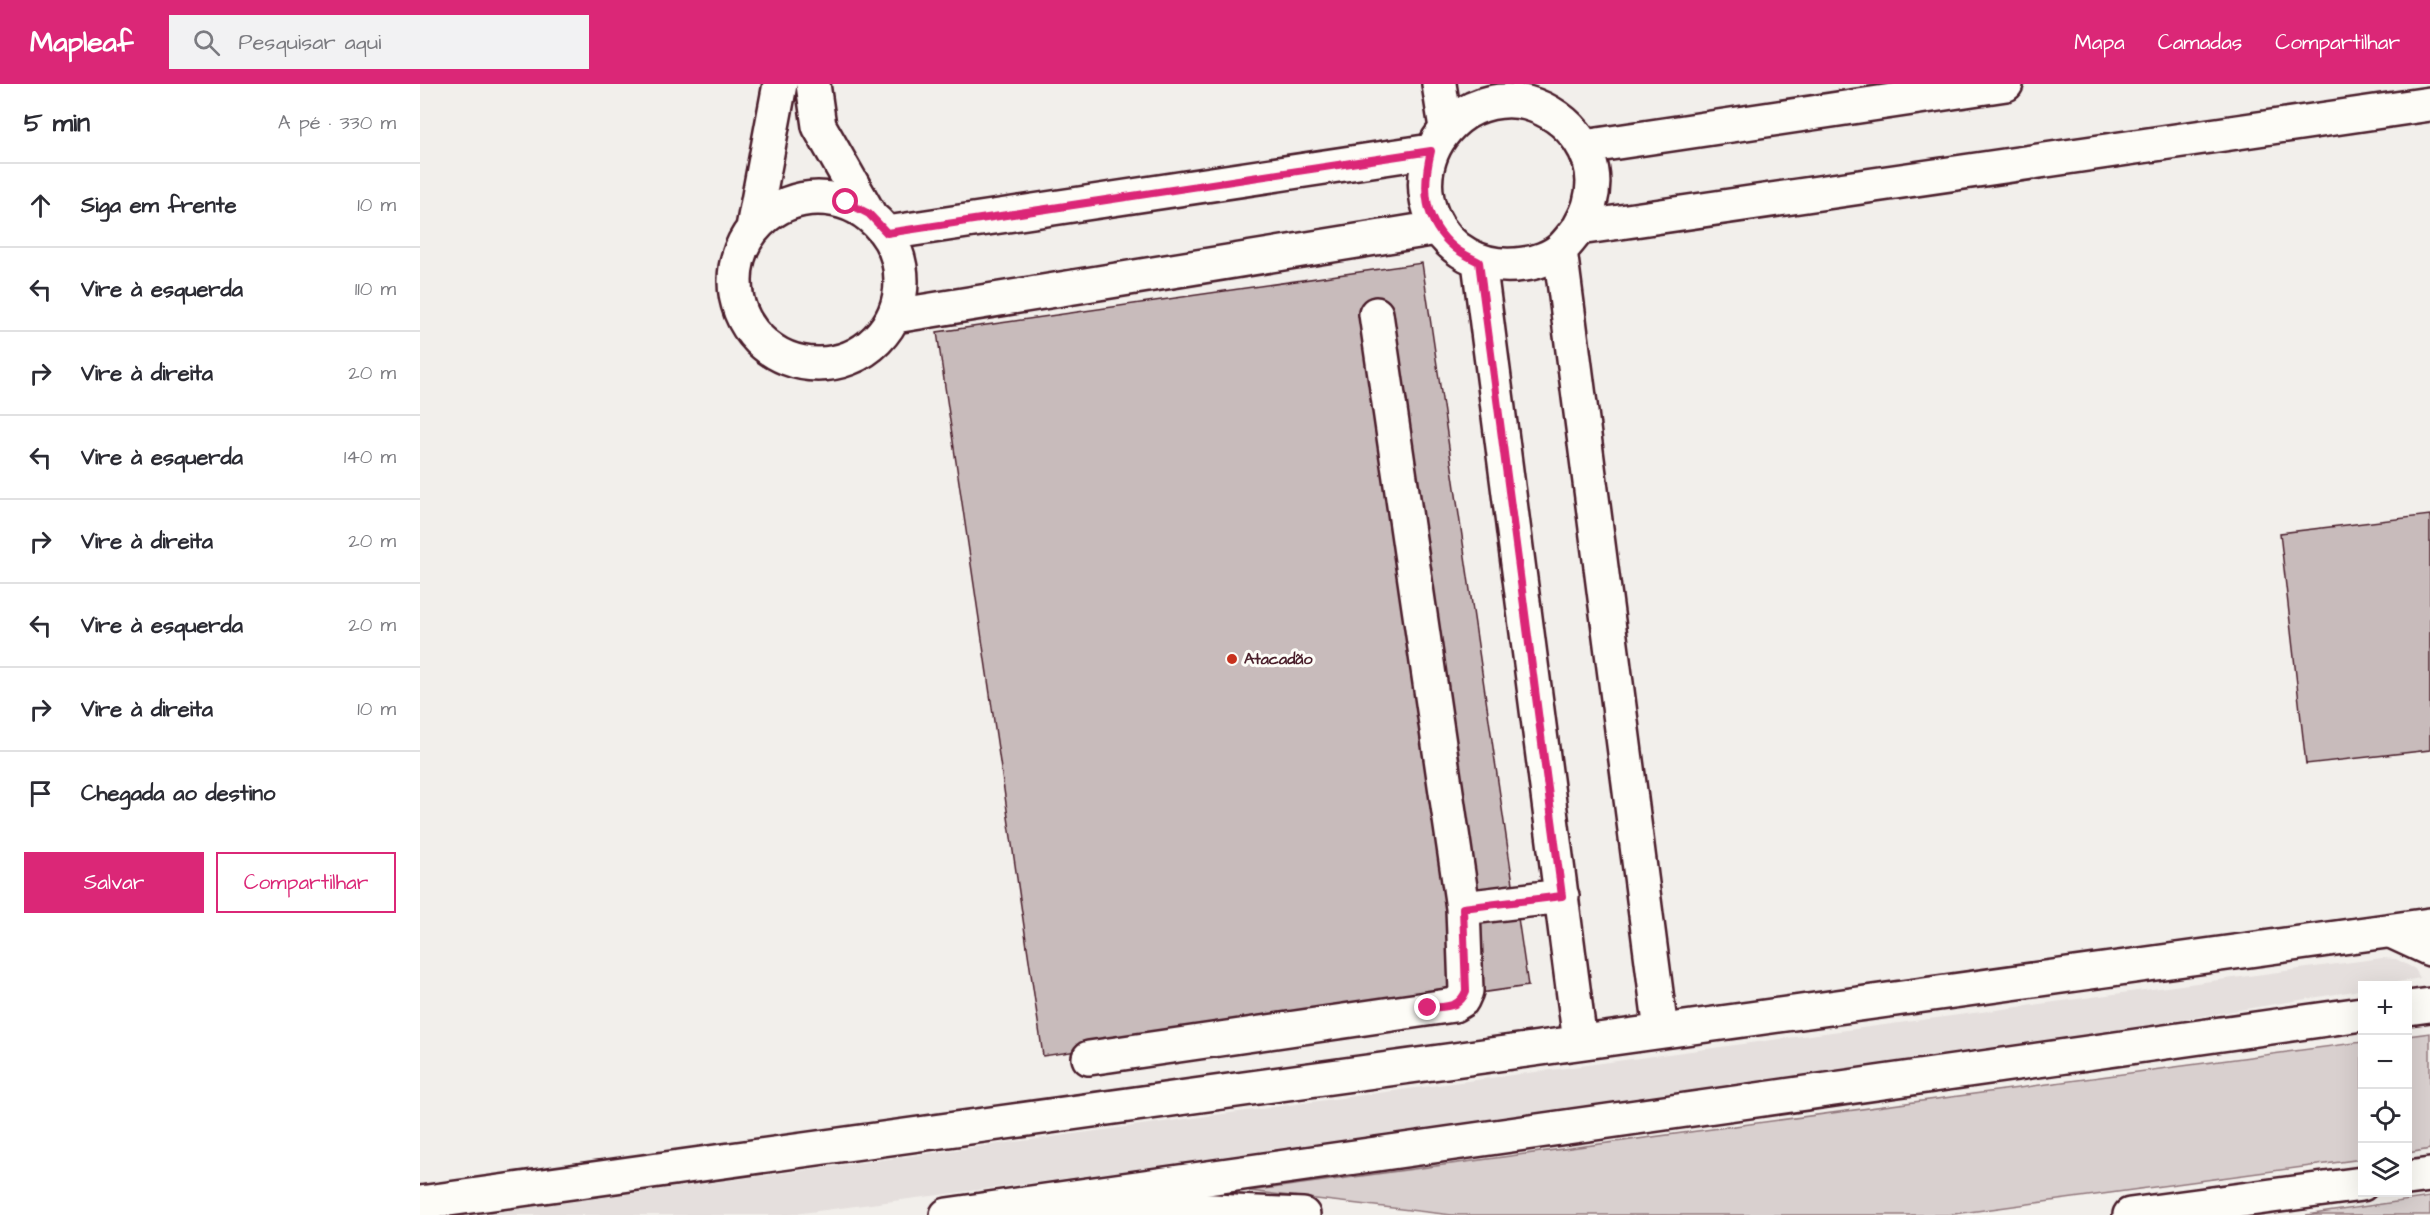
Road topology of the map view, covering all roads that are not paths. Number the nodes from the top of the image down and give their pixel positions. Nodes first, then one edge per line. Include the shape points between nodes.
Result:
1 (780, 84) edge
2 (813, 84) edge
3 (1439, 84) edge
4 (2006, 84) edge
5 (1542, 96) edge
6 (2430, 104) edge
7 (1439, 140) junction
8 (1584, 147) junction
9 (878, 223) junction
10 (753, 228) junction
11 (1437, 228) junction
12 (1570, 239) junction
13 (1479, 262) junction
14 (1376, 314) dead end
15 (895, 316) junction
16 (1562, 896) junction
17 (1463, 908) junction
18 (2430, 926) edge
19 (2391, 931) junction
20 (2430, 949) edge
21 (2430, 1005) edge
22 (2412, 1007) edge
23 (2358, 1015) edge
24 (1661, 1031) junction
25 (1580, 1042) junction
26 (1089, 1058) dead end
27 (2430, 1175) edge
28 (2412, 1177) edge
29 (2358, 1185) edge
30 (420, 1203) edge
31 (1040, 1203) junction
32 (947, 1215) edge
33 (1303, 1215) edge
34 (2130, 1215) edge

1 - 10 main road
2 - 9 main road via 819,126
3 - 7 main road
4 - 8 main road
5 - 7 main road via 1491,102 1466,111
5 - 8 main road
6 - 12 main road
7 - 9 main road
7 - 11 main road via 1425,176 1427,203
8 - 12 main road via 1592,174 1590,202
9 - 10 main road via 846,202 821,197 796,201 772,211
9 - 15 main road via 897,252 902,273
10 - 15 main road via 740,250 734,276 737,301 747,324 763,344 786,358 810,364 836,362 860,353 880,337
11 - 13 main road via 1455,249
11 - 15 main road
12 - 13 main road via 1535,263 1507,267
12 - 24 main road
13 - 16 main road
14 - 17 main road
16 - 17 main road
16 - 25 main road
17 - 26 main road via 1466,991 1454,1005
18 - 19 main road
19 - 20 main road
19 - 24 main road
21 - 22 main road
23 - 31 main road
24 - 25 main road
25 - 30 main road
27 - 28 main road
29 - 34 main road
31 - 32 main road
31 - 33 main road

